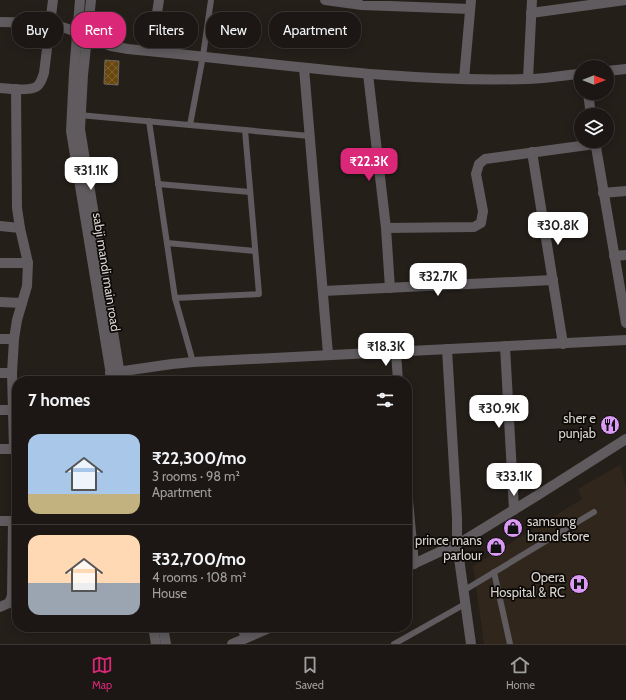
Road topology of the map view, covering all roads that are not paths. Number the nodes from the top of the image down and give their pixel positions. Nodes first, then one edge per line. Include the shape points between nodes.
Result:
1 (53, 0) edge
2 (80, 0) edge
3 (91, 0) edge
4 (159, 0) edge
5 (210, 0) edge
6 (325, 0) edge
7 (532, 0) edge
8 (626, 0) edge
9 (470, 4) edge
10 (51, 12) edge
11 (79, 12) edge
12 (90, 12) edge
13 (531, 13) junction
14 (0, 22) edge
15 (12, 22) edge
16 (47, 48) edge
17 (77, 48) edge
18 (85, 48) edge
19 (126, 48) edge
20 (151, 51) junction
21 (203, 56) junction
22 (304, 68) junction
23 (626, 69) edge
24 (614, 70) edge
25 (368, 74) junction
26 (574, 75) edge
27 (464, 79) junction
28 (528, 79) junction
29 (0, 88) edge
30 (16, 89) junction
31 (76, 115) junction
32 (148, 121) junction
33 (190, 125) junction
34 (245, 130) junction
35 (310, 136) junction
36 (574, 145) edge
37 (596, 148) edge
38 (532, 152) junction
39 (158, 184) junction
40 (626, 191) edge
41 (250, 192) junction
42 (603, 193) junction
43 (0, 226) edge
44 (20, 228) junction
45 (386, 228) junction
46 (167, 243) junction
47 (255, 251) junction
48 (626, 254) edge
49 (614, 256) junction
50 (0, 263) edge
51 (28, 263) junction
52 (553, 280) junction
53 (390, 288) junction
54 (323, 291) junction
55 (175, 298) junction
56 (0, 302) edge
57 (22, 303) junction
58 (626, 323) edge
59 (0, 339) edge
60 (14, 340) junction
61 (626, 340) edge
62 (563, 344) junction
63 (505, 346) junction
64 (447, 349) junction
65 (396, 352) junction
66 (328, 354) junction
67 (193, 362) junction
68 (0, 373) edge
69 (12, 373) junction
70 (12, 376) edge
71 (116, 376) edge
72 (120, 376) edge
73 (398, 376) edge
74 (0, 410) edge
75 (12, 410) edge
76 (626, 438) edge
77 (0, 449) edge
78 (12, 449) edge
79 (514, 510) junction
80 (594, 512) dead end
81 (0, 521) edge
82 (12, 521) edge
83 (457, 544) junction
84 (412, 564) edge
85 (494, 572) junction
86 (463, 591) junction
87 (12, 596) edge
88 (465, 604) junction
89 (0, 607) edge
90 (154, 632) edge
91 (164, 632) edge
92 (263, 632) edge
93 (248, 641) edge
94 (156, 644) edge
95 (166, 644) edge
96 (232, 644) edge
97 (394, 644) edge
98 (471, 644) edge
99 (510, 644) edge

1 - 10 street
2 - 11 street, sabji mandi main road
3 - 12 street
4 - 20 street
5 - 21 lane
6 - 9 street via 362,5
7 - 13 street
8 - 13 street
9 - 27 street
13 - 28 street
14 - 15 street
16 - 30 street via 42,81 37,87
17 - 31 street, sabji mandi main road
18 - 31 street
19 - 20 street
20 - 21 street
21 - 22 street
21 - 33 lane
22 - 25 street
22 - 35 street
23 - 24 street
25 - 27 street
25 - 45 street
26 - 28 street
27 - 28 street
29 - 30 street
30 - 44 street via 17,208
31 - 32 lane
31 - 71 street, sabji mandi main road via 70,131
32 - 33 lane
32 - 39 lane
33 - 34 lane
34 - 35 lane
34 - 41 lane
35 - 54 street
36 - 38 street
37 - 42 street
38 - 45 street via 485,160 479,164 476,174 483,211 480,223 474,227
38 - 52 street
39 - 41 lane
39 - 46 lane
40 - 42 street
41 - 47 lane
42 - 49 street
43 - 44 street
44 - 51 street
45 - 53 street
46 - 47 lane
46 - 55 lane
47 - 55 lane via 259,294
48 - 49 street
49 - 58 street
50 - 51 street
51 - 57 street via 27,286
52 - 53 street
52 - 62 street
53 - 54 street
54 - 66 street
55 - 67 lane
56 - 57 street
57 - 60 street
59 - 60 street
60 - 69 street
61 - 62 street
62 - 63 street
63 - 64 street
63 - 79 street
64 - 65 street
64 - 83 street
65 - 66 street
65 - 73 street
66 - 67 street
67 - 72 street via 172,364
68 - 69 street
69 - 70 street
74 - 75 street
76 - 79 street
77 - 78 street
79 - 83 street
80 - 85 lane
81 - 82 street
83 - 84 street
83 - 86 street
85 - 86 lane
85 - 99 lane
86 - 88 street
87 - 89 street via 9,603
88 - 97 lane
88 - 98 street
90 - 94 street
91 - 95 street
92 - 93 street
93 - 96 street

